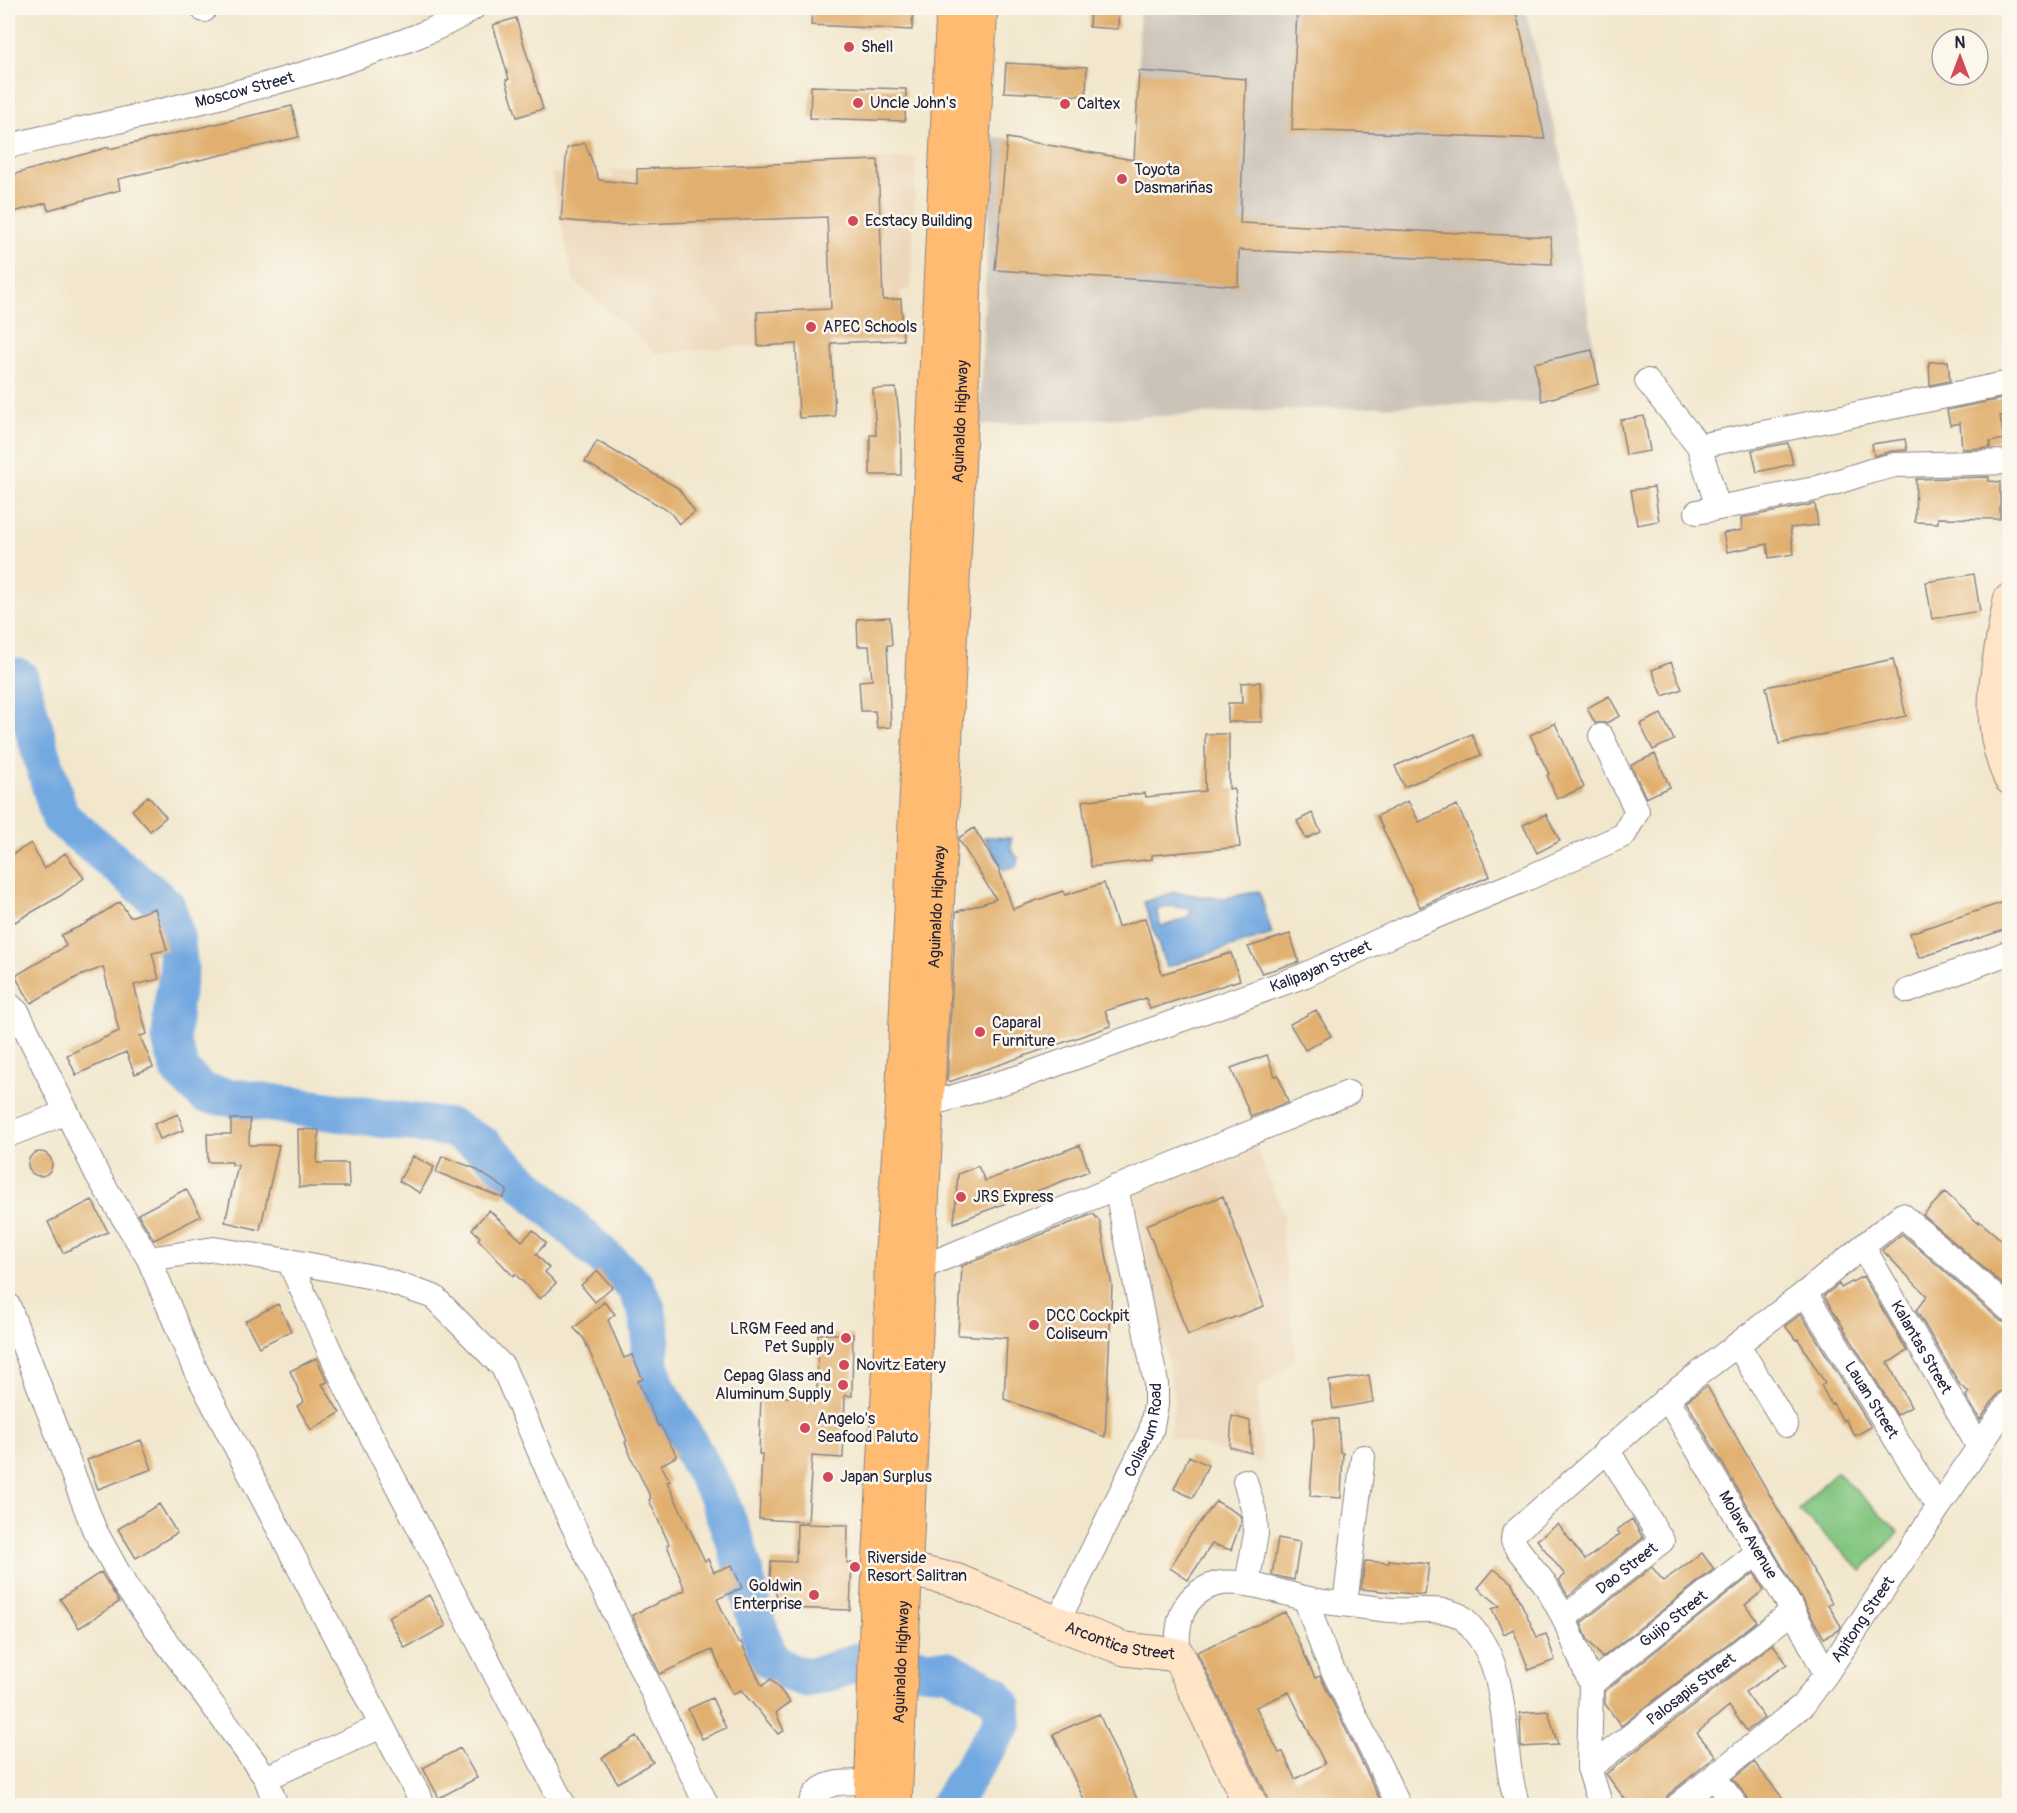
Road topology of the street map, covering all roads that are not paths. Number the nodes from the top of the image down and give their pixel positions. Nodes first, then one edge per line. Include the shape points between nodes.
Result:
1 (473, 8) edge
2 (953, 8) edge
3 (981, 8) edge
4 (8, 146) edge
5 (1647, 381) dead end
6 (2010, 383) edge
7 (1699, 446) junction
8 (2010, 462) edge
9 (2010, 600) edge
10 (1601, 736) dead end
11 (2010, 778) edge
12 (2010, 952) edge
13 (1908, 991) dead end
14 (8, 1004) edge
15 (1348, 1093) dead end
16 (915, 1104) junction
17 (67, 1112) junction
18 (8, 1135) edge
19 (1116, 1187) junction
20 (1863, 1246) junction
21 (149, 1259) junction
22 (289, 1261) junction
23 (905, 1264) junction
24 (1805, 1293) junction
25 (8, 1305) edge
26 (2010, 1310) edge
27 (1738, 1345) junction
28 (1667, 1398) junction
29 (2010, 1401) edge
30 (1786, 1425) dead end
31 (1979, 1447) junction
32 (1607, 1449) junction
33 (1363, 1456) dead end
34 (1245, 1481) dead end
35 (1938, 1507) junction
36 (1756, 1553) junction
37 (905, 1569) junction
38 (1246, 1584) junction
39 (1306, 1600) junction
40 (1345, 1604) junction
41 (1792, 1611) junction
42 (1564, 1618) junction
43 (1057, 1623) junction
44 (889, 1627) junction
45 (1178, 1655) junction
46 (1826, 1674) junction
47 (1591, 1684) junction
48 (887, 1697) junction
49 (382, 1726) junction
50 (1589, 1768) junction
51 (1714, 1777) junction
52 (266, 1778) junction
53 (872, 1794) edge
54 (276, 1806) edge
55 (424, 1806) edge
56 (564, 1806) edge
57 (707, 1806) edge
58 (810, 1806) edge
59 (895, 1806) edge
60 (1251, 1806) edge
61 (1399, 1806) edge
62 (1518, 1806) edge
63 (1601, 1806) edge
64 (1677, 1806) edge
65 (1736, 1806) edge

1 - 4 street, Moscow Street via 394,45 300,76
2 - 16 highway, Aguinaldo Highway
3 - 16 highway, Aguinaldo Highway via 965,269 951,624
5 - 7 street
6 - 7 street
7 - 8 street via 1707,510 1815,489 1895,465
9 - 11 street via 1998,669 1996,732
10 - 16 street, Kalipayan Street via 1637,811 1624,835 1303,976 1023,1076 938,1102
12 - 13 street
14 - 17 street via 18,1013
15 - 19 street
16 - 23 highway, Aguinaldo Highway
17 - 18 street
17 - 21 street via 98,1176
19 - 23 street via 932,1263
19 - 43 street, Coliseum Road via 1156,1383 1156,1405 1151,1431
20 - 24 street
20 - 26 street via 1902,1215
20 - 31 street, Kalantas Street
21 - 22 street via 214,1249
21 - 49 street via 194,1367
22 - 56 street via 347,1389
22 - 57 street via 378,1278 434,1297 503,1367 558,1494
23 - 37 highway, Aguinaldo Highway
23 - 44 highway, Aguinaldo Highway via 891,1336
24 - 27 street
24 - 35 street, Lauan Street
25 - 52 street via 94,1529 126,1587
27 - 28 street
27 - 30 street
28 - 32 street
28 - 36 street, Molave Avenue
29 - 31 street, Apitong Street
31 - 35 street, Apitong Street
32 - 42 street via 1514,1533 1517,1548 1545,1584
32 - 42 street, Dao Street via 1662,1540
33 - 40 street
34 - 38 street via 1256,1534
35 - 46 street, Apitong Street
36 - 41 street, Molave Avenue
36 - 47 street, Guijo Street
37 - 43 street, Arcontica Street via 955,1580
37 - 44 highway, Aguinaldo Highway
38 - 39 street
38 - 45 street via 1215,1584 1194,1594 1182,1612 1176,1633
39 - 40 street
39 - 61 street via 1325,1654
40 - 62 street via 1444,1611 1463,1618 1493,1663 1501,1696 1505,1751
41 - 46 street, Molave Avenue
41 - 50 street, Palosapis Street
42 - 47 street
43 - 45 street, Arcontica Street via 1125,1649
44 - 48 highway, Aguinaldo Highway
45 - 60 street, Arcontica Street
46 - 51 street, Apitong Street via 1803,1705
47 - 50 street
48 - 53 highway, Aguinaldo Highway
48 - 59 highway, Aguinaldo Highway
49 - 52 street
49 - 55 street
50 - 63 street
51 - 64 street, Apitong Street
51 - 65 street
52 - 54 street
53 - 58 street via 839,1782 822,1788

